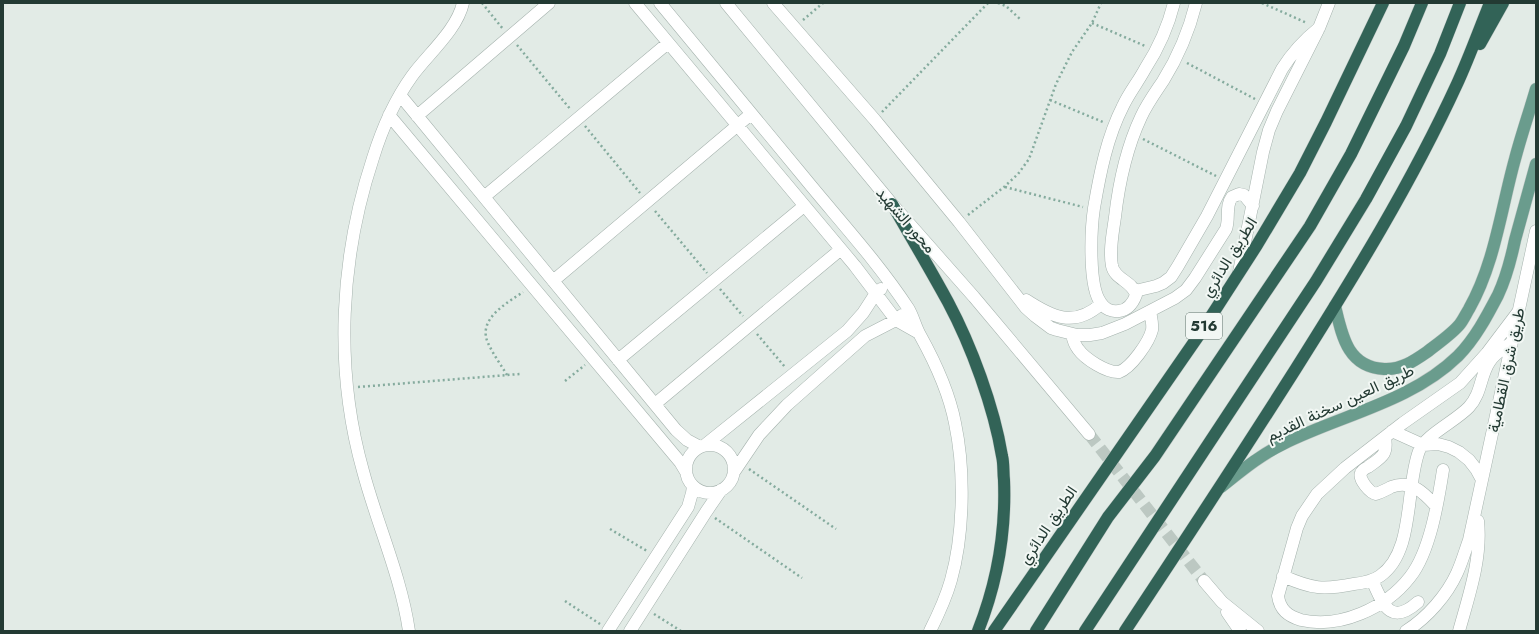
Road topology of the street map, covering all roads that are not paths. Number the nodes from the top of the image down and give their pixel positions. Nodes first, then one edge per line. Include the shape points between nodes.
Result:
1 (463, 3) edge
2 (549, 3) edge
3 (635, 3) edge
4 (660, 3) edge
5 (726, 3) edge
6 (773, 3) edge
7 (1174, 3) edge
8 (1196, 3) edge
9 (1329, 3) edge
10 (1383, 3) edge
11 (1422, 3) edge
12 (1460, 3) edge
13 (1490, 3) edge
14 (1503, 3) edge
15 (1319, 28) junction
16 (668, 43) junction
17 (1458, 83) junction
18 (1536, 90) edge
19 (400, 95) junction
20 (751, 114) junction
21 (390, 115) junction
22 (418, 116) junction
23 (737, 126) junction
24 (1536, 164) edge
25 (484, 197) junction
26 (892, 204) junction
27 (804, 206) junction
28 (1252, 206) junction
29 (1536, 231) edge
30 (840, 250) junction
31 (1239, 272) junction
32 (553, 281) junction
33 (889, 282) junction
34 (1156, 286) junction
35 (1012, 289) junction
36 (1135, 291) junction
37 (876, 293) junction
38 (1101, 304) junction
39 (1161, 305) junction
40 (1336, 306) junction
41 (909, 310) junction
42 (1150, 311) junction
43 (1518, 312) junction
44 (896, 320) junction
45 (919, 332) junction
46 (1072, 334) junction
47 (1511, 343) junction
48 (618, 360) junction
49 (655, 404) junction
50 (1089, 434) tunnel mouth
51 (1388, 434) junction
52 (1423, 445) junction
53 (703, 446) junction
54 (737, 467) junction
55 (1443, 470) dead end
56 (686, 472) junction
57 (1482, 480) junction
58 (693, 486) junction
59 (1411, 486) junction
60 (1221, 487) junction
61 (721, 490) junction
62 (1436, 506) junction
63 (1476, 509) junction
64 (1283, 576) junction
65 (1372, 580) junction
66 (1204, 581) tunnel mouth
67 (1222, 602) junction
68 (1382, 602) junction
69 (1418, 602) dead end
70 (608, 630) edge
71 (409, 631) edge
72 (630, 631) edge
73 (930, 631) edge
74 (978, 631) edge
75 (994, 631) edge
76 (1036, 631) edge
77 (1085, 631) edge
78 (1125, 631) edge
79 (1240, 631) edge
80 (1258, 631) edge
81 (1406, 631) edge
82 (1458, 631) edge

1 - 19 street via 454,25 411,77
2 - 22 street
3 - 16 street
4 - 20 street
5 - 26 street, محور الشهيد
6 - 35 street via 875,120
7 - 38 street via 1156,51 1129,94 1114,127 1101,168 1091,249 1097,294
8 - 36 street via 1176,57 1141,116 1122,172 1112,262 1115,272
9 - 15 street
10 - 31 highway, الطريق الدائري / 516 via 1300,173
11 - 76 highway, 516 via 1404,46 1351,154 1310,226 1155,456 1108,517
12 - 77 highway via 1406,126 1366,199 1316,281
13 - 17 highway
14 - 17 highway
15 - 28 street via 1269,130
15 - 34 street via 1304,39 1292,53 1178,266 1171,277
16 - 23 street
16 - 25 street
17 - 40 highway via 1414,170
18 - 40 main road, طريق العين سخنة القديم via 1515,158 1490,260 1476,296 1460,325 1406,365 1395,369 1382,369 1369,367 1353,356 1344,339
19 - 21 street
19 - 22 street
20 - 23 street
20 - 33 street
21 - 56 street
21 - 71 street via 368,173 357,215 349,257 344,336 347,388 353,429 363,471 397,576
22 - 25 street
23 - 27 street
23 - 32 street
24 - 60 main road, طريق العين سخنة القديم via 1508,267 1498,294 1473,338 1458,356 1428,380 1389,400 1282,445 1250,464
25 - 32 street
26 - 50 street, محور الشهيد
26 - 74 highway via 948,303 974,360 993,418 1002,457 1003,530 996,573
27 - 30 street
27 - 48 street
28 - 31 street
28 - 39 street via 1242,194 1232,197 1228,205 1229,221 1226,229 1195,278 1186,290
29 - 43 street, طريق شرق القطامية
30 - 37 street
30 - 49 street
31 - 75 highway, الطريق الدائري / 516 via 1199,335
32 - 48 street
33 - 37 street
33 - 41 street
34 - 36 street
34 - 39 street
35 - 38 street via 1041,310 1058,317 1081,316
35 - 46 street via 1035,316 1057,330
36 - 38 street via 1132,304 1124,310 1114,311
37 - 44 street
37 - 53 street via 856,322
39 - 42 street
40 - 60 highway
41 - 44 street
41 - 45 street
42 - 46 street via 1114,330 1090,335
42 - 46 street via 1152,326 1149,338 1130,365 1119,372 1106,370 1086,357 1078,350
43 - 47 street, طريق شرق القطامية
43 - 51 street via 1460,383
44 - 45 street
44 - 54 street via 865,336 792,400 759,435
45 - 73 street via 944,384 955,422 961,463 958,542 951,580
47 - 52 street via 1489,362 1479,392 1465,412
47 - 57 street, طريق شرق القطامية
48 - 49 street
49 - 53 street via 681,435
51 - 52 street via 1410,438
51 - 59 street via 1385,454 1362,471 1361,478 1374,493 1397,486
51 - 64 street via 1317,494 1297,528
52 - 57 street via 1449,446 1460,452 1476,469
52 - 59 street via 1418,452
53 - 54 street via 713,445 727,451
53 - 56 street via 694,451 689,458
54 - 61 street via 728,486
55 - 62 street
56 - 58 street
57 - 63 street, طريق شرق القطامية
58 - 61 street via 706,493
58 - 70 street via 688,507
59 - 62 street via 1422,491
59 - 65 street via 1403,542 1385,571
60 - 78 highway
61 - 72 street
62 - 68 street via 1417,567 1402,586
63 - 81 street, طريق شرق القطامية via 1458,572 1428,613
63 - 82 street, طريق شرق القطامية via 1478,553
64 - 65 street via 1321,588 1336,588
64 - 68 street via 1278,596 1279,603 1286,614 1301,619 1337,622 1360,614
65 - 68 street
66 - 67 street
67 - 79 street
67 - 80 street
68 - 69 street via 1388,610 1396,614 1405,612

